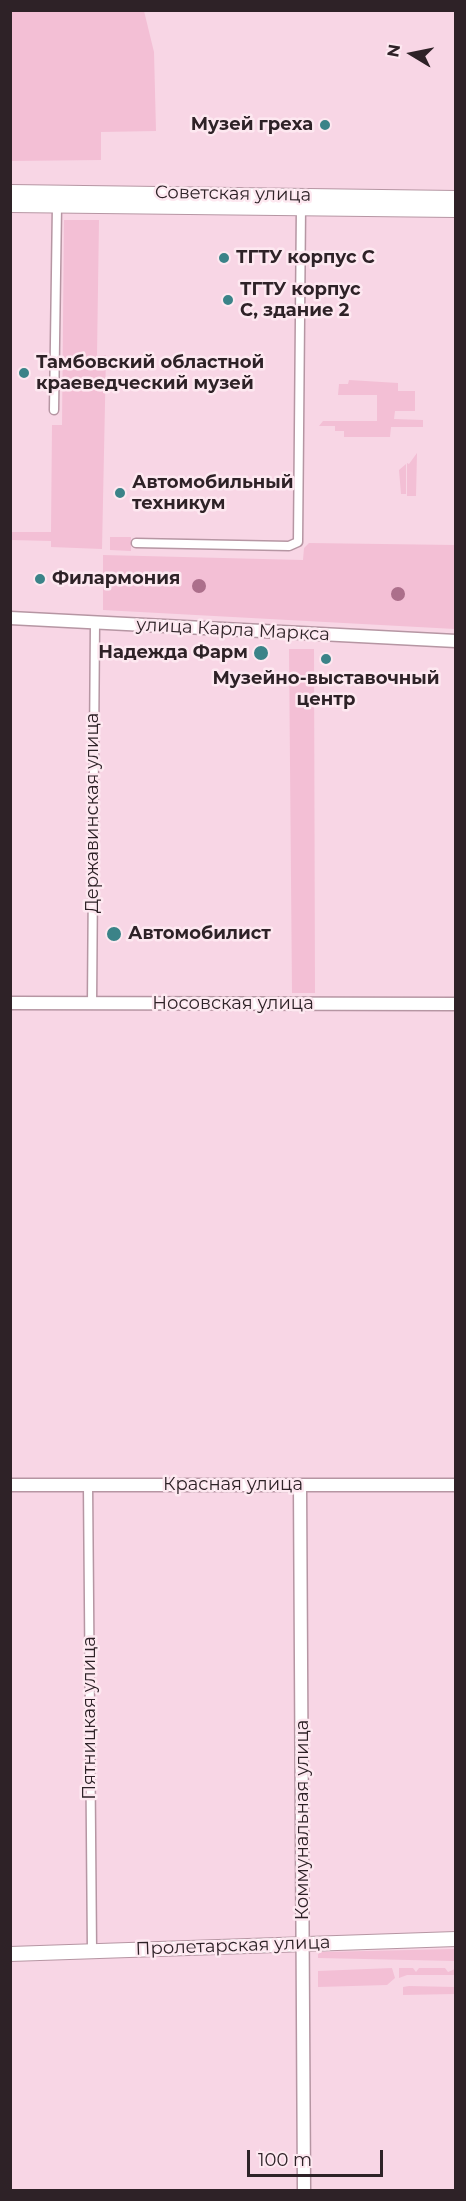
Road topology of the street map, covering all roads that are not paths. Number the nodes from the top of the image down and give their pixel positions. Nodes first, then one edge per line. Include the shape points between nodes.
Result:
1 (10, 192) edge
2 (456, 198) edge
3 (301, 201) junction
4 (10, 205) edge
5 (57, 205) junction
6 (456, 210) edge
7 (54, 410) dead end
8 (136, 543) dead end
9 (10, 618) edge
10 (95, 623) junction
11 (456, 641) edge
12 (10, 1003) edge
13 (92, 1004) junction
14 (456, 1004) edge
15 (10, 1485) edge
16 (88, 1485) junction
17 (300, 1485) junction
18 (456, 1485) edge
19 (456, 1939) edge
20 (304, 1942) junction
21 (92, 1952) junction
22 (10, 1954) edge
23 (303, 2190) edge

1 - 3 main road, Советская улица via 285,195
2 - 3 main road, Советская улица
3 - 5 main road, Советская улица
3 - 6 main road, Советская улица
3 - 8 street via 299,541 289,546
4 - 5 main road, Советская улица
5 - 7 street
9 - 10 street, улица Карла Маркса
10 - 11 street, улица Карла Маркса
10 - 13 street, Державинская улица
12 - 13 street, Носовская улица
13 - 14 street, Носовская улица
15 - 16 street, Красная улица
16 - 17 street, Красная улица
16 - 21 street, Пятницкая улица
17 - 18 street, Красная улица
17 - 20 street, Коммунальная улица
19 - 20 main road, Пролетарская улица
20 - 21 main road, Пролетарская улица via 283,1946
20 - 23 street, Коммунальная улица
21 - 22 main road, Пролетарская улица

